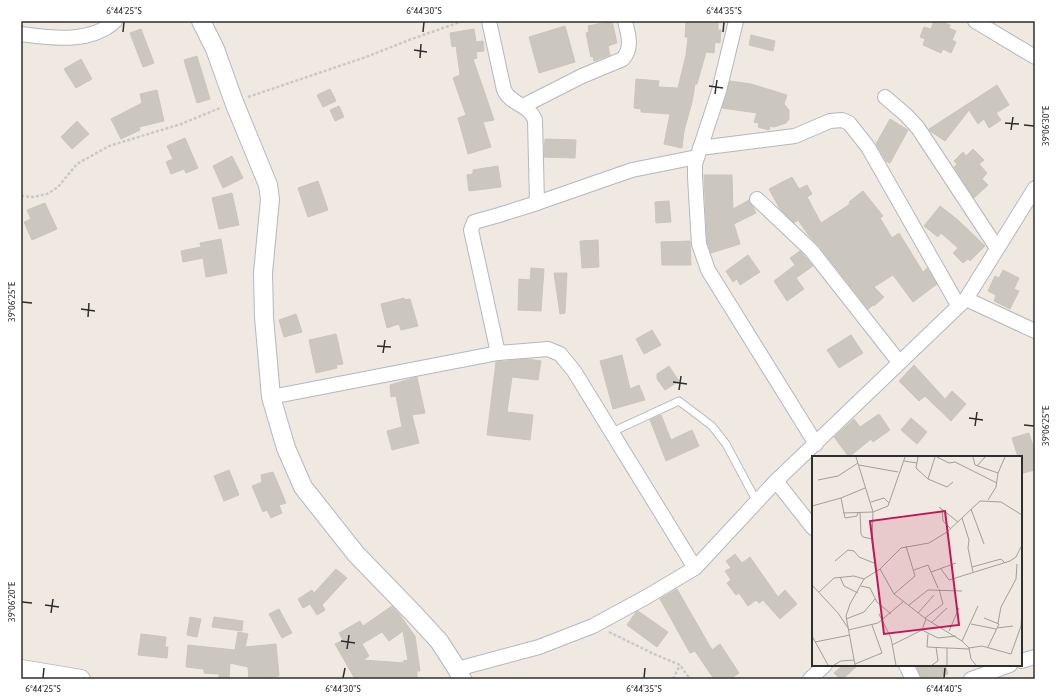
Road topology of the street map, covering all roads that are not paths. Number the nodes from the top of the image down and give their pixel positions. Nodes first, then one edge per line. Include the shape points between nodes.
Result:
1 (115, 21) edge
2 (201, 21) edge
3 (488, 21) edge
4 (625, 21) edge
5 (736, 21) edge
6 (975, 21) edge
7 (21, 34) edge
8 (1035, 57) edge
9 (885, 97) dead end
10 (523, 106) junction
11 (699, 152) junction
12 (1035, 188) edge
13 (757, 199) dead end
14 (537, 203) junction
15 (997, 248) junction
16 (962, 302) junction
17 (1035, 332) edge
18 (498, 353) junction
19 (898, 362) junction
20 (271, 396) junction
21 (612, 432) junction
22 (816, 444) junction
23 (776, 481) junction
24 (757, 502) junction
25 (812, 527) edge
26 (695, 568) junction
27 (1035, 657) edge
28 (1022, 661) edge
29 (824, 666) edge
30 (906, 666) edge
31 (1007, 666) edge
32 (21, 669) edge
33 (459, 674) edge
34 (81, 679) edge
35 (810, 679) edge
36 (913, 679) edge
37 (971, 679) edge

1 - 7 street via 85,36 60,38
2 - 20 street via 215,49 268,185 270,199 263,273
3 - 10 street via 504,90 507,96
4 - 10 street via 630,46 624,59 582,76
5 - 11 street via 719,91
6 - 8 street
9 - 15 street via 918,128
10 - 14 street via 530,111 535,120
11 - 14 street via 632,170
11 - 16 street via 795,136 830,121 842,120 849,123 868,147
11 - 22 street via 695,177 699,244 708,270
12 - 15 street
13 - 19 street via 811,250
14 - 18 street via 474,222 471,230
15 - 16 street
16 - 17 street
16 - 19 street
18 - 20 street
18 - 21 street via 548,349 560,354 574,371
19 - 22 street
20 - 33 street via 286,448 303,487 356,554 439,641
21 - 24 lane via 679,401 712,426 726,444
21 - 26 street
22 - 23 street
23 - 24 street
23 - 25 street
24 - 26 street
26 - 33 street via 593,626
27 - 28 street
29 - 35 street
30 - 36 street
31 - 37 street
32 - 34 street

